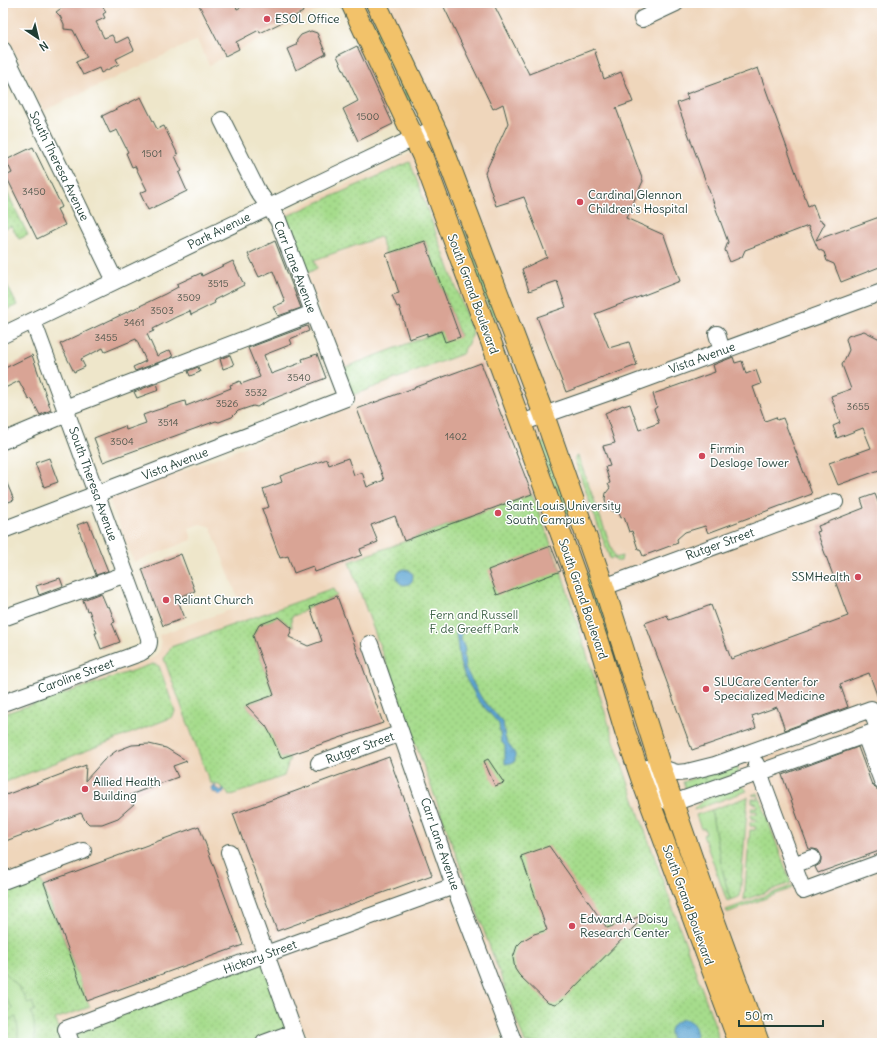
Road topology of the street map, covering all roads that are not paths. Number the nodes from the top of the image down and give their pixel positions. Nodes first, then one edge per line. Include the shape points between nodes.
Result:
1 (351, 3) edge
2 (376, 3) edge
3 (676, 3) edge
4 (642, 19) dead end
5 (3, 50) edge
6 (222, 120) dead end
7 (435, 128) junction
8 (415, 137) junction
9 (269, 207) junction
10 (115, 281) junction
11 (882, 292) edge
12 (313, 314) junction
13 (33, 321) junction
14 (716, 334) dead end
15 (3, 335) edge
16 (722, 351) junction
17 (346, 398) joint
18 (66, 411) junction
19 (544, 415) junction
20 (521, 423) junction
21 (3, 442) edge
22 (97, 495) junction
23 (834, 502) dead end
24 (3, 530) edge
25 (562, 536) junction
26 (126, 574) junction
27 (604, 587) junction
28 (3, 618) edge
29 (370, 644) dead end
30 (148, 647) joint
31 (3, 703) edge
32 (401, 733) junction
33 (875, 735) edge
34 (628, 742) junction
35 (753, 753) junction
36 (319, 763) dead end
37 (660, 765) junction
38 (760, 772) junction
39 (882, 781) edge
40 (673, 803) junction
41 (84, 851) dead end
42 (229, 852) dead end
43 (812, 858) dead end
44 (882, 862) edge
45 (793, 864) junction
46 (3, 880) edge
47 (454, 886) junction
48 (266, 954) junction
49 (69, 1036) edge
50 (296, 1038) edge
51 (509, 1042) edge
52 (264, 1043) edge
53 (739, 1043) edge
54 (760, 1043) edge

1 - 8 main road, South Grand Boulevard
2 - 7 main road, South Grand Boulevard
3 - 4 street
5 - 10 street, South Theresa Avenue
6 - 9 street, Carr Lane Avenue via 257,190
7 - 8 street, Park Avenue
7 - 19 main road, South Grand Boulevard
8 - 9 street, Park Avenue
8 - 20 main road, South Grand Boulevard
9 - 10 street, Park Avenue
9 - 12 street, Carr Lane Avenue via 278,220
10 - 13 street, Park Avenue
11 - 16 street, Vista Avenue
12 - 17 street, Carr Lane Avenue
12 - 18 street
13 - 15 street, Park Avenue
13 - 18 street, South Theresa Avenue
14 - 16 street
16 - 19 street, Vista Avenue
17 - 22 street, Vista Avenue
18 - 21 street
18 - 22 street, South Theresa Avenue
19 - 20 street, Vista Avenue
19 - 27 main road, South Grand Boulevard
20 - 25 main road, South Grand Boulevard
22 - 24 street, Vista Avenue
22 - 26 street, South Theresa Avenue
23 - 27 street, Rutger Street
25 - 27 main road via 570,531 577,534 591,568
25 - 34 main road, South Grand Boulevard via 603,657
26 - 28 street
26 - 30 street, South Theresa Avenue via 149,637
27 - 37 main road, South Grand Boulevard
29 - 32 street, Carr Lane Avenue
30 - 31 street, Caroline Street via 140,653
32 - 36 street, Rutger Street
32 - 47 street, Carr Lane Avenue
33 - 35 street via 871,710
33 - 38 street
33 - 39 street
34 - 40 street via 643,760 657,791 666,801
34 - 53 main road, South Grand Boulevard
35 - 37 street via 688,772 672,772
35 - 38 street
37 - 40 main road, South Grand Boulevard
38 - 40 street
38 - 45 street
40 - 54 main road, South Grand Boulevard
41 - 46 street
42 - 48 street
43 - 45 street
44 - 45 street via 803,892
47 - 48 street, Hickory Street
47 - 51 street, Carr Lane Avenue
48 - 49 street, Hickory Street
48 - 50 street
50 - 52 street

